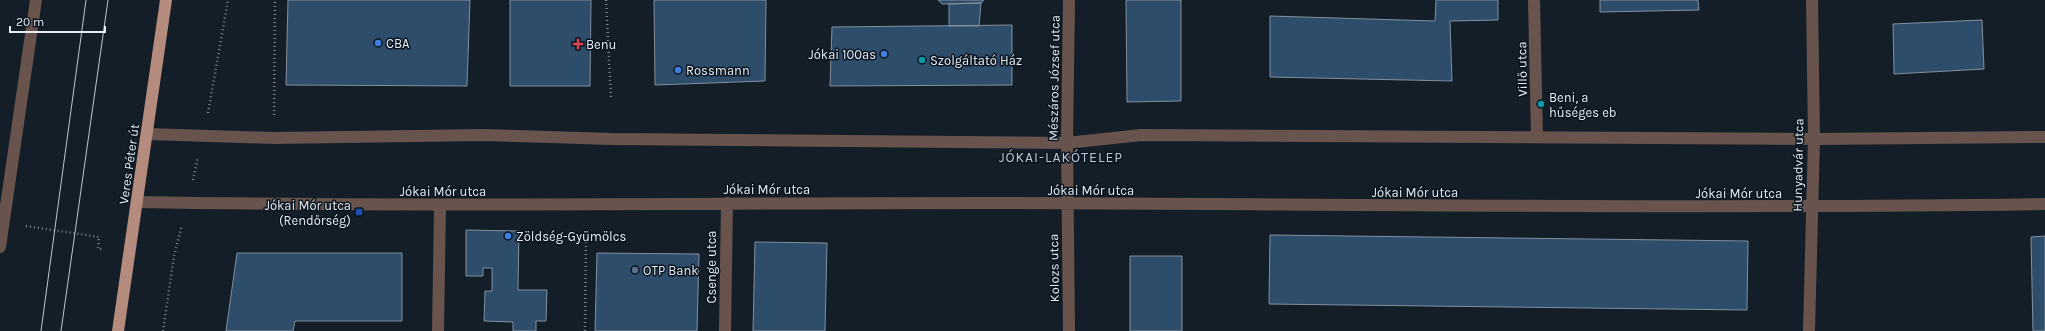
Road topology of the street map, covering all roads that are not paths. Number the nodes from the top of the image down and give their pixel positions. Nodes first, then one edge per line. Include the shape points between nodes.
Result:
1 (36, 0) edge
2 (166, 0) edge
3 (1069, 0) edge
4 (1534, 0) edge
5 (1812, 0) edge
6 (147, 134) junction
7 (1537, 137) junction
8 (2045, 137) edge
9 (1814, 139) junction
10 (1067, 143) junction
11 (138, 202) junction
12 (727, 203) junction
13 (1068, 204) junction
14 (2045, 204) edge
15 (440, 205) junction
16 (1811, 207) junction
17 (0, 247) edge
18 (118, 331) edge
19 (438, 331) edge
20 (725, 331) edge
21 (1069, 331) edge
22 (1809, 331) edge

1 - 17 street
2 - 6 main road, Veres Péter út
3 - 10 street, Mészáros József utca
4 - 7 street, Villő utca
5 - 9 street, Hunyadvár utca
6 - 10 street via 274,138 484,135 612,139
6 - 11 main road, Veres Péter út
7 - 9 street
7 - 10 street via 1141,135
8 - 9 street
9 - 16 street, Hunyadvár utca
10 - 13 street, Mészáros József utca
11 - 15 street, Jókai Mór utca
11 - 18 main road, Veres Péter út
12 - 13 street, Jókai Mór utca
12 - 15 street, Jókai Mór utca
12 - 20 street, Csenge utca
13 - 16 street, Jókai Mór utca
13 - 21 street, Kolozs utca
14 - 16 street, Jókai Mór utca
15 - 19 street
16 - 22 street, Hunyadvár utca

